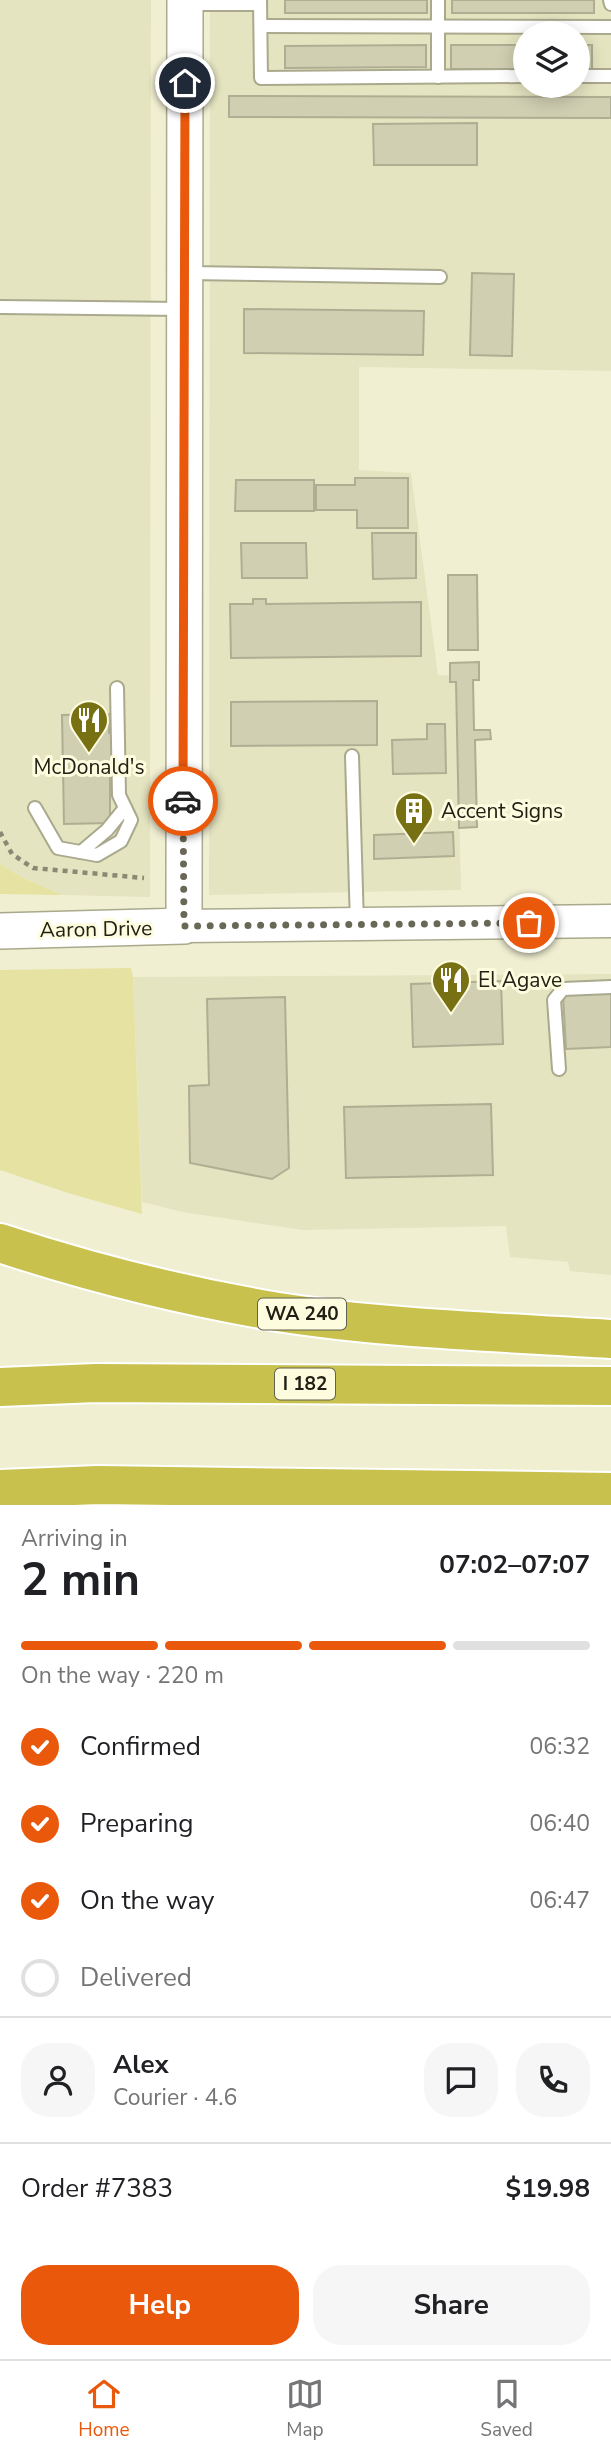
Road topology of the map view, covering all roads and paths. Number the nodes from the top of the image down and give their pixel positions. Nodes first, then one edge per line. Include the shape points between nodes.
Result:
1 (438, 0) edge
2 (185, 2) edge
3 (260, 2) edge
4 (261, 26) junction
5 (438, 26) junction
6 (611, 27) edge
7 (513, 76) edge
8 (590, 76) edge
9 (611, 76) edge
10 (438, 77) junction
11 (184, 273) junction
12 (440, 277) dead end
13 (0, 307) edge
14 (184, 309) junction
15 (117, 688) dead end
16 (352, 756) dead end
17 (35, 808) dead end
18 (611, 922) edge
19 (357, 925) junction
20 (184, 926) junction
21 (0, 931) edge
22 (611, 987) edge
23 (559, 1069) dead end
24 (0, 1243) edge
25 (611, 1339) edge
26 (611, 1386) edge
27 (0, 1387) edge
28 (0, 1489) edge
29 (387, 1490) junction
30 (611, 1492) edge
31 (507, 1505) edge

1 - 5 lane
2 - 3 lane
2 - 11 main road
3 - 4 lane
4 - 5 lane
4 - 10 lane via 261,78
5 - 6 lane
5 - 10 lane
7 - 10 lane
8 - 9 lane
11 - 12 lane
11 - 14 main road
13 - 14 lane
14 - 20 main road
15 - 17 lane via 119,795 131,820 121,841 97,855 58,848
16 - 19 lane
18 - 19 street, Aaron Drive
19 - 20 street, Aaron Drive
20 - 21 main road, Aaron Drive
22 - 23 lane via 563,989 554,1000
24 - 25 highway, WA 240 via 145,1286 280,1312 422,1328
26 - 27 highway, I 182 via 96,1383
28 - 29 highway via 98,1485
29 - 30 highway
29 - 31 highway

